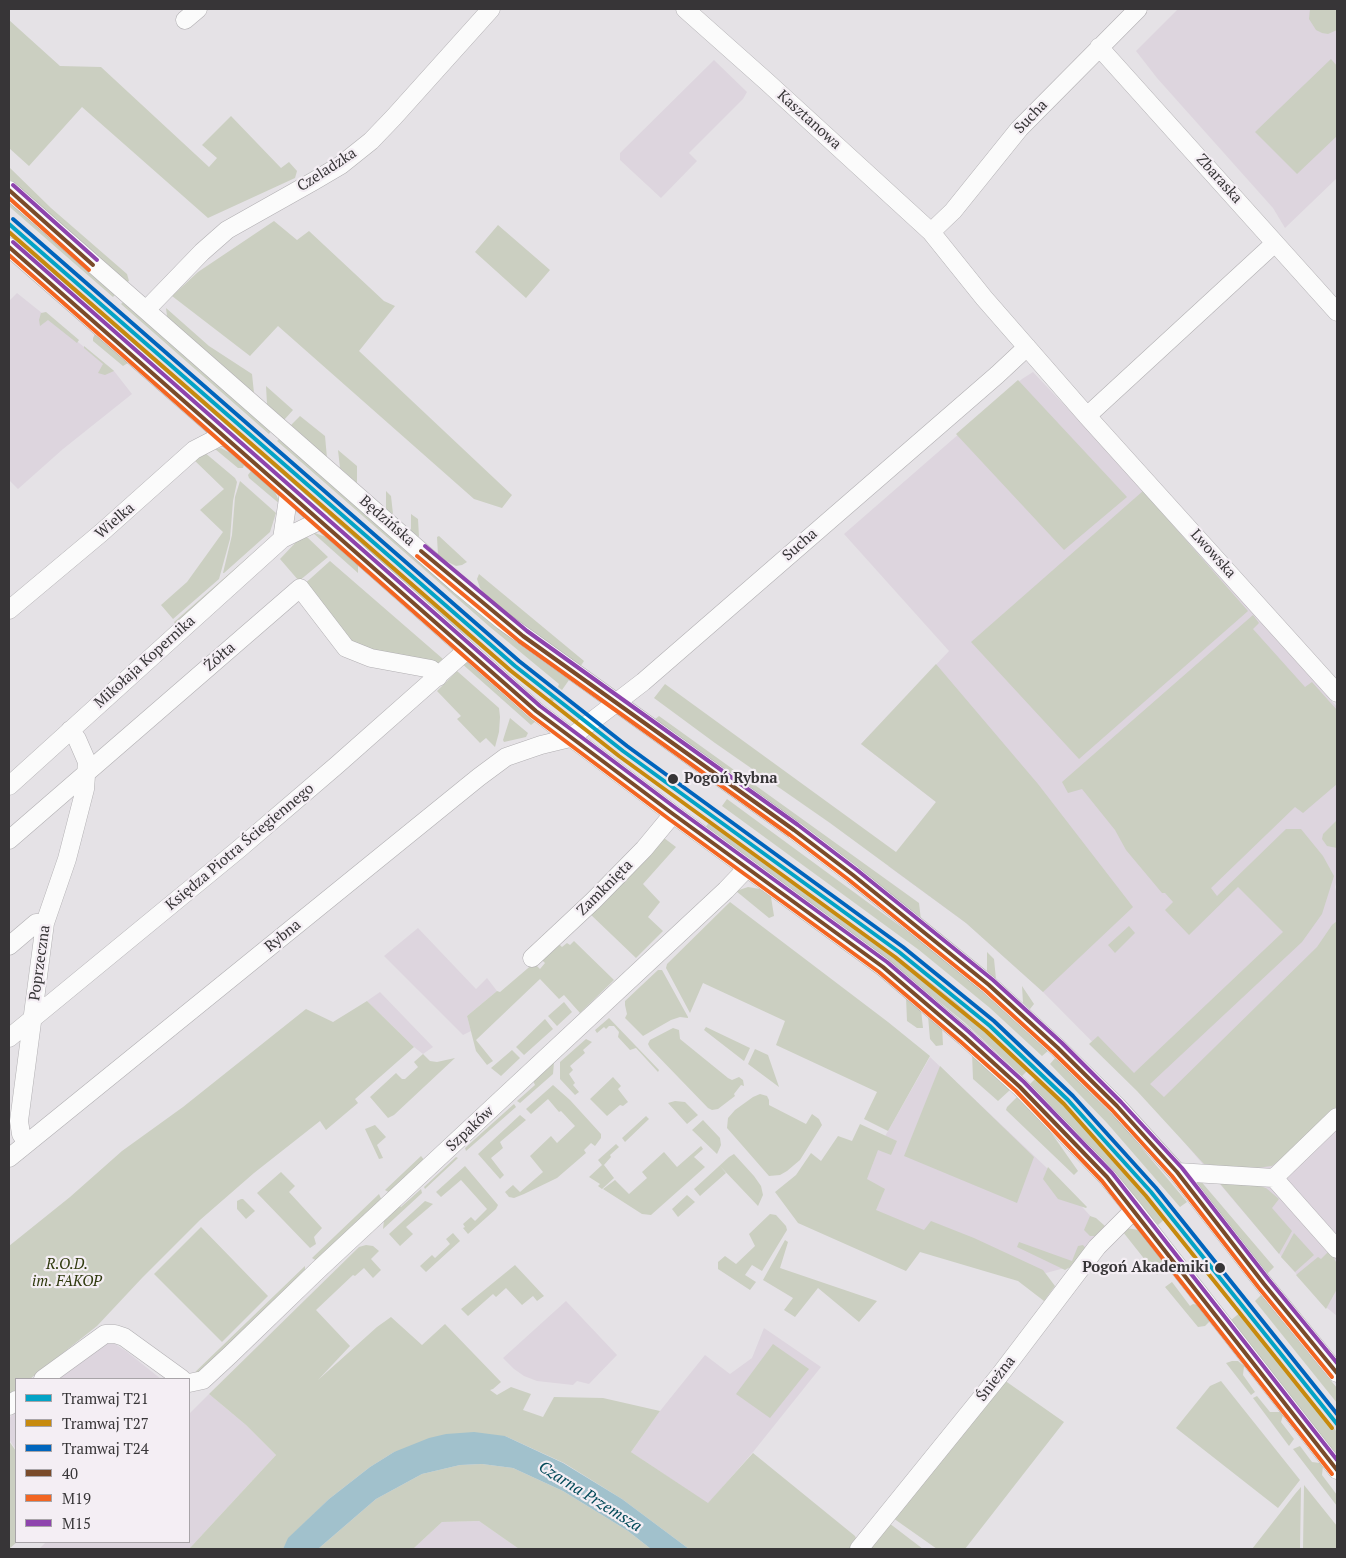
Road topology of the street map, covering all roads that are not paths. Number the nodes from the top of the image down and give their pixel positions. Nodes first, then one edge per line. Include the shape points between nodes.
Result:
1 (491, 9) edge
2 (685, 9) edge
3 (1138, 9) edge
4 (1099, 47) junction
5 (9, 190) edge
6 (931, 232) junction
7 (1275, 242) junction
8 (9, 247) edge
9 (1334, 302) edge
10 (146, 310) junction
11 (1027, 347) junction
12 (1087, 416) junction
13 (223, 436) junction
14 (289, 492) junction
15 (320, 520) junction
16 (282, 539) junction
17 (9, 610) edge
18 (467, 650) junction
19 (438, 677) junction
20 (1337, 694) edge
21 (617, 703) junction
22 (70, 730) junction
23 (570, 738) junction
24 (86, 772) junction
25 (9, 786) edge
26 (673, 814) junction
27 (9, 840) edge
28 (747, 868) junction
29 (45, 923) junction
30 (9, 946) edge
31 (532, 958) dead end
32 (33, 1019) junction
33 (9, 1038) edge
34 (1337, 1117) edge
35 (27, 1143) junction
36 (9, 1158) edge
37 (1177, 1172) junction
38 (1274, 1178) junction
39 (1134, 1210) junction
40 (1335, 1246) edge
41 (1337, 1373) edge
42 (44, 1378) edge
43 (181, 1378) edge
44 (190, 1383) edge
45 (1337, 1470) edge
46 (859, 1549) edge

1 - 10 street, Czeladzka via 371,141 314,181 227,230
2 - 6 street, Kasztanowa
3 - 4 street, Sucha
4 - 6 street, Sucha via 1019,129
4 - 7 street, Zbaraska
5 - 10 street, Będzińska
6 - 11 street, Lwowska
7 - 9 street, Zbaraska
7 - 12 street
8 - 13 street
10 - 21 street, Będzińska via 459,585 523,636
11 - 12 street, Lwowska
11 - 21 street, Sucha
12 - 20 street, Lwowska
13 - 14 street
13 - 17 street, Wielka via 194,450
14 - 15 street
14 - 16 street
15 - 16 street, Mikołaja Kopernika
15 - 18 street
16 - 22 street, Mikołaja Kopernika
18 - 19 street, Księdza Piotra Ściegiennego
18 - 23 street
19 - 24 street, Żółta via 432,669 371,658 346,648 300,588
19 - 32 street, Księdza Piotra Ściegiennego via 239,849
21 - 23 street, Sucha
21 - 37 street, Będzińska via 809,841 989,985 1111,1099
22 - 24 street, Poprzeczna via 87,762
22 - 25 street, Mikołaja Kopernika
23 - 26 street
23 - 35 street, Rybna via 506,757 492,767
24 - 27 street, Żółta
24 - 29 street, Poprzeczna via 78,822
26 - 28 street
26 - 31 street, Zamknięta via 644,849
28 - 39 street via 883,967 965,1037 1072,1140
28 - 44 street, Szpaków via 210,1374 203,1380
29 - 30 street via 36,923
29 - 32 street, Poprzeczna
32 - 33 street, Księdza Piotra Ściegiennego
32 - 35 street, Poprzeczna via 19,1121 21,1134
34 - 38 street
35 - 36 street, Rybna
37 - 38 street
37 - 41 street, Będzińska
38 - 40 street
39 - 45 street
39 - 46 street, Śnieżna via 1098,1247
42 - 43 street via 105,1334 115,1334 124,1337

